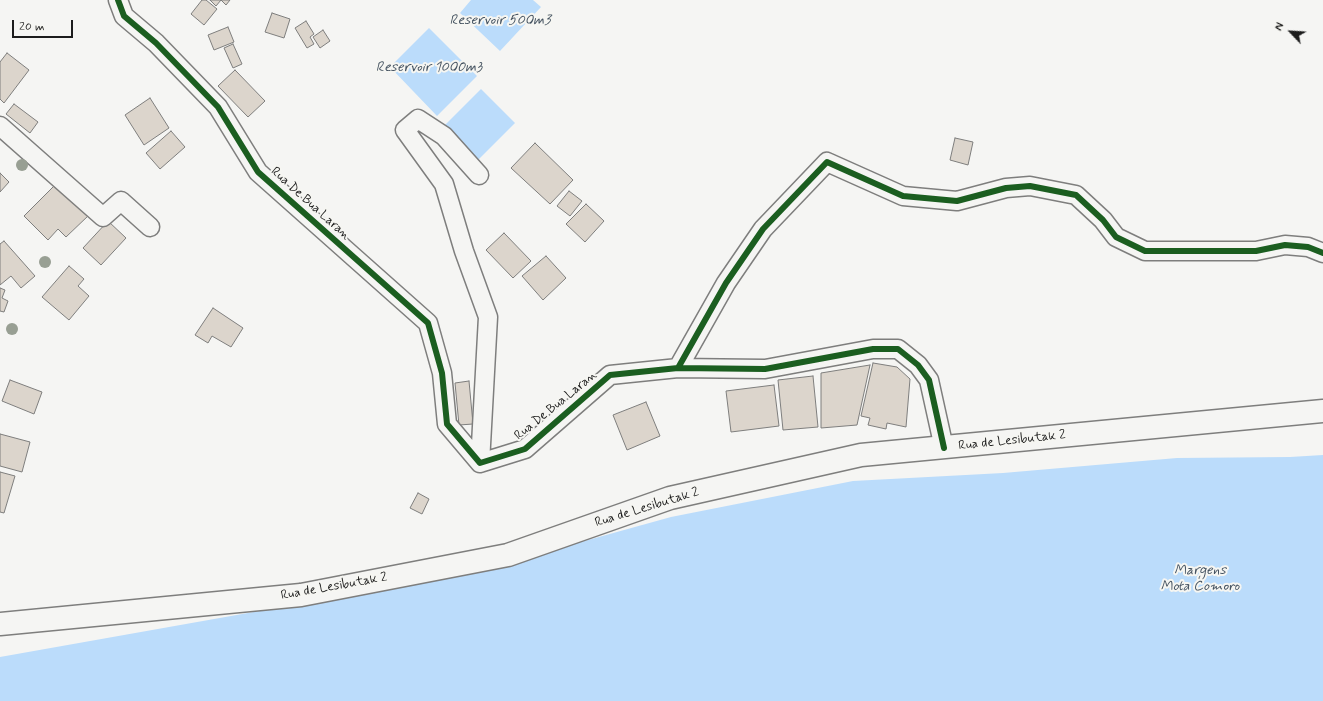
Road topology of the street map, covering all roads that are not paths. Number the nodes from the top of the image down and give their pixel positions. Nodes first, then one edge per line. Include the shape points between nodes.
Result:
1 (118, 0) edge
2 (0, 126) edge
3 (479, 176) dead end
4 (150, 227) dead end
5 (1323, 253) edge
6 (678, 368) junction
7 (1323, 411) edge
8 (944, 448) junction
9 (480, 463) junction
10 (0, 624) edge

1 - 9 street, Rua De Bua Laran via 124,16 156,43 218,107 258,172 428,323 442,373 446,424
2 - 4 street via 103,217 121,201
3 - 9 street via 444,136 418,119 405,130 444,184 464,251 488,316
5 - 6 street via 1308,246 1285,245 1256,251 1145,251 1116,237 1103,220 1076,195 1030,186 1006,188 957,201 903,196 827,162 763,229 726,284
6 - 8 street, Rua De Bua Laran via 765,369 873,349 898,350 918,365 929,380
6 - 9 street, Rua De Bua Laran via 610,375 525,449
7 - 8 main road, Rua de Lesibutak 2
8 - 10 main road, Rua de Lesibutak 2 via 861,455 670,498 508,555 301,595

